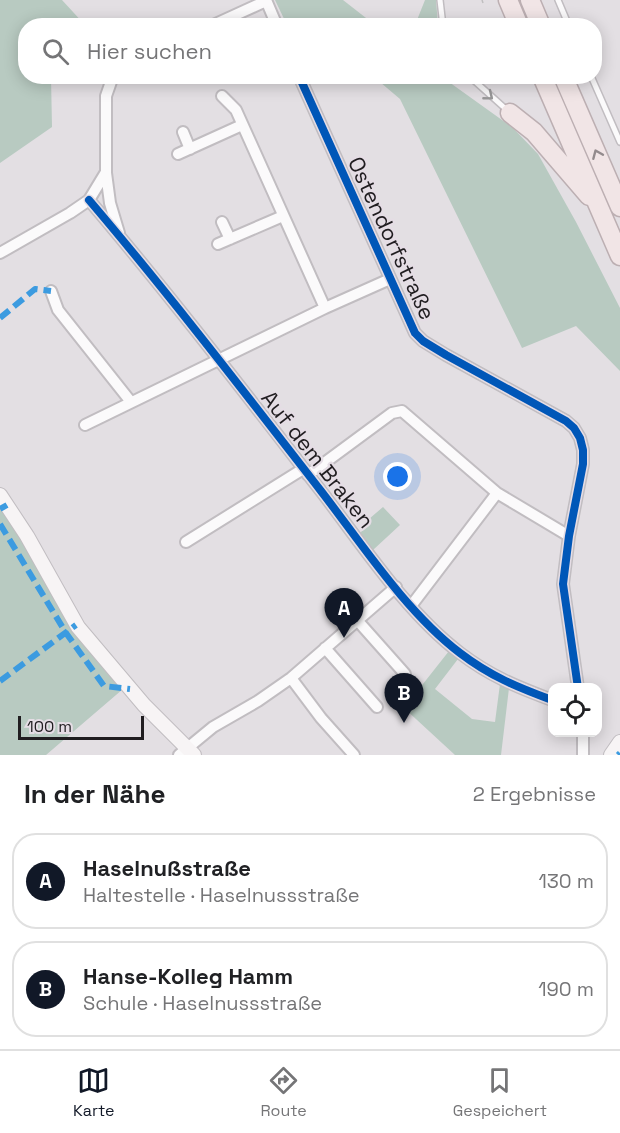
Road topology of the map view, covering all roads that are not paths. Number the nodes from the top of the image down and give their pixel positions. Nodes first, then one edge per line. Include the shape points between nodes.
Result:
1 (440, 0) edge
2 (508, 0) edge
3 (530, 0) edge
4 (558, 0) edge
5 (266, 1) edge
6 (229, 18) edge
7 (273, 18) edge
8 (442, 18) edge
9 (516, 18) edge
10 (538, 18) edge
11 (566, 18) edge
12 (110, 84) edge
13 (303, 84) edge
14 (478, 84) edge
15 (545, 84) edge
16 (566, 84) edge
17 (595, 84) edge
18 (222, 96) dead end
19 (510, 113) joint
20 (242, 125) junction
21 (183, 132) dead end
22 (620, 142) edge
23 (190, 148) junction
24 (178, 154) dead end
25 (106, 172) junction
26 (89, 200) junction
27 (598, 206) junction
28 (620, 207) edge
29 (283, 216) junction
30 (222, 222) dead end
31 (120, 237) junction
32 (230, 239) junction
33 (218, 244) dead end
34 (0, 253) edge
35 (620, 256) edge
36 (390, 279) junction
37 (51, 291) dead end
38 (325, 308) junction
39 (217, 360) junction
40 (132, 402) junction
41 (85, 425) dead end
42 (306, 472) junction
43 (497, 493) junction
44 (0, 495) edge
45 (568, 536) junction
46 (186, 543) dead end
47 (396, 587) junction
48 (411, 606) junction
49 (357, 620) junction
50 (325, 648) junction
51 (405, 674) dead end
52 (291, 678) junction
53 (577, 683) edge
54 (548, 698) edge
55 (377, 707) dead end
56 (583, 737) edge
57 (620, 742) edge
58 (187, 753) edge
59 (354, 755) edge
60 (583, 755) edge
61 (611, 755) edge

1 - 8 lane
2 - 9 highway
3 - 10 highway
4 - 11 lane
5 - 6 street
5 - 7 street
12 - 25 street, Auf dem Braken via 106,96
13 - 36 street, Ostendorfstraße
14 -> 19 lane
15 - 27 highway
28 -> 16 highway
17 - 22 lane
18 - 20 street via 236,110
19 - 27 highway via 534,132
20 - 23 street
20 - 29 street
21 - 23 street
23 - 24 street
25 - 26 street
25 - 31 street, Auf dem Braken
26 - 31 street, Auf dem Braken
26 - 34 street
27 - 35 highway
29 - 32 street
29 - 38 street
30 - 32 street
31 - 39 street, Auf dem Braken
32 - 33 street
36 - 38 street
36 - 45 street, Ostendorfstraße via 407,319 423,341 574,428 584,450
37 - 40 street via 58,310
38 - 39 street
39 - 40 street
39 - 42 street, Auf dem Braken
40 - 41 street
42 - 43 street via 398,411
42 - 46 street
42 - 47 street, Auf dem Braken
43 - 45 street
43 - 48 street
44 - 58 street via 78,627
45 - 53 street, Ostendorfstraße via 563,584
47 - 48 street, Auf dem Braken
47 - 49 street
48 - 54 street, Auf dem Braken via 458,652 496,678
49 - 50 street
49 - 51 street
50 - 52 street
50 - 55 street
52 - 58 street via 213,727
52 - 59 street
56 - 60 street
57 - 61 street

